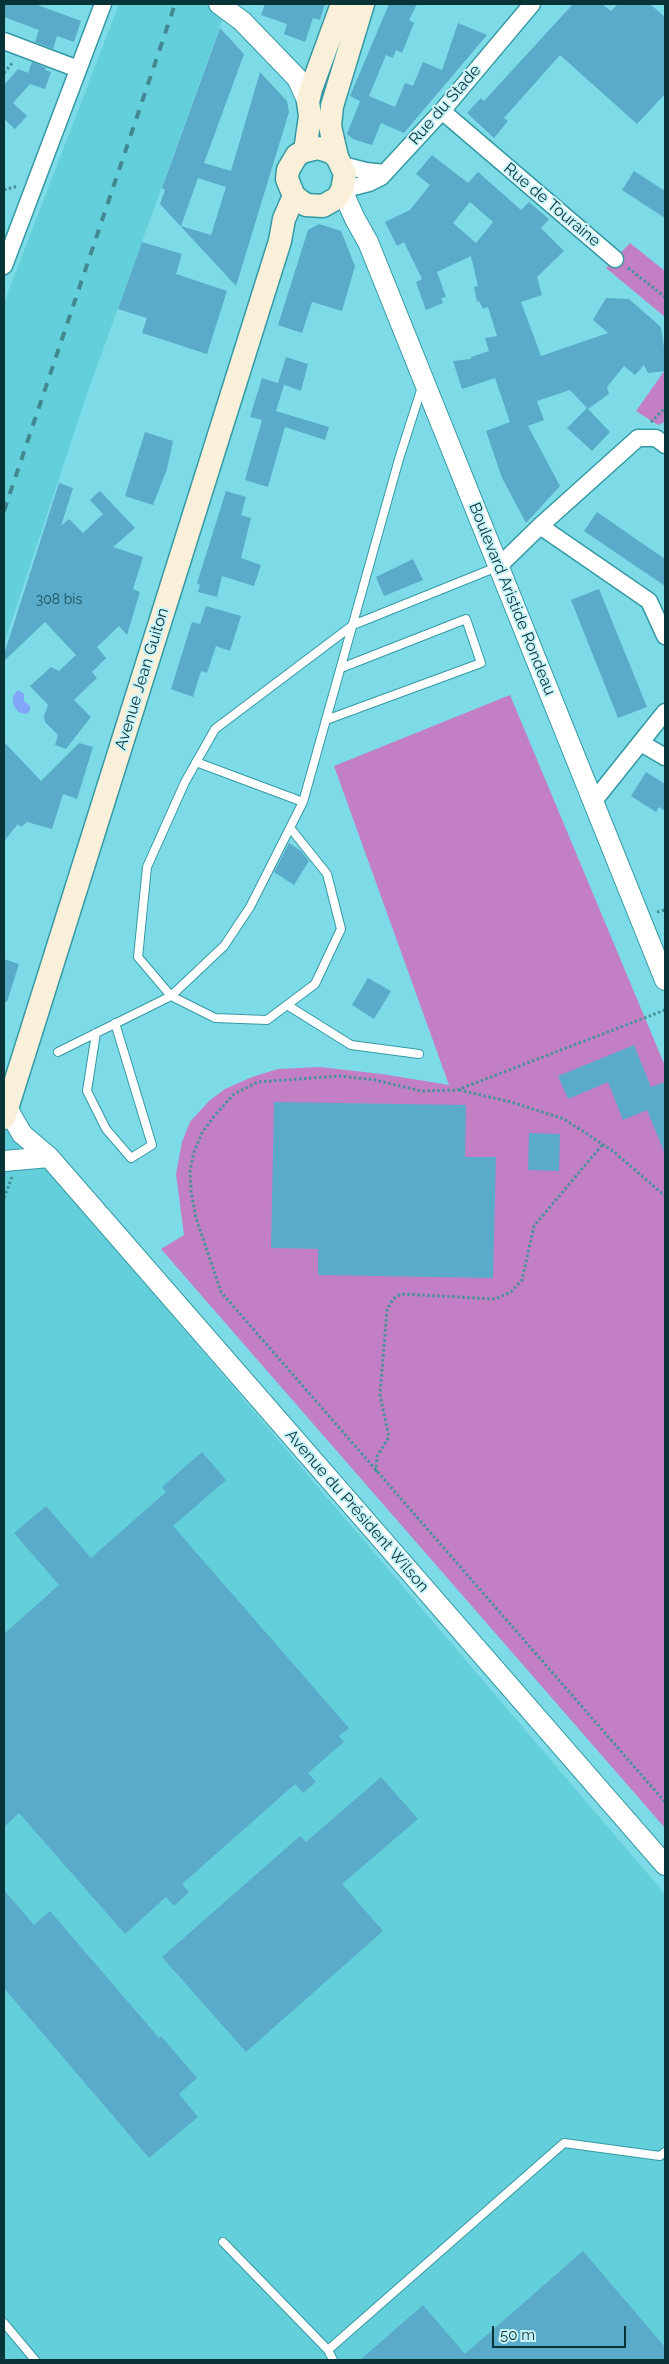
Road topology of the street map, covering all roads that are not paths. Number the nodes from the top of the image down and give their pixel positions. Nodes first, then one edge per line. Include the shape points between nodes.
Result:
1 (103, 4) edge
2 (219, 4) edge
3 (342, 4) edge
4 (363, 4) edge
5 (532, 4) edge
6 (4, 41) edge
7 (78, 69) junction
8 (306, 78) junction
9 (442, 111) junction
10 (332, 116) junction
11 (305, 151) junction
12 (340, 161) junction
13 (385, 173) junction
14 (342, 190) junction
15 (294, 196) junction
16 (319, 206) junction
17 (355, 219) junction
18 (280, 240) junction
19 (615, 259) road end
20 (4, 266) edge
21 (424, 380) junction
22 (665, 445) edge
23 (540, 526) junction
24 (500, 566) junction
25 (353, 625) junction
26 (665, 636) edge
27 (341, 668) junction
28 (664, 717) edge
29 (326, 720) junction
30 (641, 743) junction
31 (665, 757) edge
32 (196, 762) junction
33 (302, 802) junction
34 (593, 802) junction
35 (291, 829) junction
36 (665, 980) edge
37 (171, 996) junction
38 (287, 1005) junction
39 (116, 1023) junction
40 (96, 1033) junction
41 (58, 1052) dead end
42 (419, 1054) dead end
43 (5, 1113) edge
44 (49, 1157) junction
45 (8, 1168) edge
46 (665, 1865) edge
47 (665, 2152) edge
48 (224, 2242) dead end
49 (4, 2323) edge
50 (328, 2350) junction
51 (35, 2360) edge
52 (333, 2360) edge

1 - 7 street
2 - 8 street
3 - 8 main road
4 - 10 main road via 332,106
5 - 9 street, Rue du Stade
6 - 7 street
7 - 20 street
8 - 10 street via 330,84 324,104
8 - 11 main road via 310,116
9 - 13 street, Rue du Stade
9 - 19 street, Rue de Touraine
10 - 12 main road via 330,126
11 - 12 main road via 318,148 331,152
11 - 15 main road via 297,156 288,170 287,179
12 - 13 street via 366,171
12 - 14 main road via 345,174
13 - 14 street, Rue du Stade via 369,183
14 - 16 main road via 336,198
14 - 17 street, Boulevard Aristide Rondeau
15 - 16 main road via 306,205
15 - 18 main road, Avenue Jean Guiton via 284,219
16 - 17 street
16 - 18 main road, Avenue Jean Guiton
17 - 21 street, Boulevard Aristide Rondeau via 368,242
18 - 43 main road, Avenue Jean Guiton
21 - 24 street, Boulevard Aristide Rondeau
21 - 25 lane
22 - 23 street via 656,438 638,438
23 - 24 street
23 - 26 street via 649,601
24 - 25 lane
24 - 34 street, Boulevard Aristide Rondeau
25 - 27 lane
25 - 32 lane via 214,729
27 - 29 lane
27 - 29 lane via 466,619 481,663
28 - 30 street
29 - 33 lane
30 - 31 street
30 - 34 street
32 - 33 lane
32 - 37 lane via 146,867 138,957
33 - 35 lane
34 - 36 street, Boulevard Aristide Rondeau
35 - 37 lane via 250,907 224,946
35 - 38 lane via 327,874 341,929 315,984
37 - 38 lane via 215,1018 267,1020
37 - 39 lane
38 - 42 lane via 351,1046
39 - 40 lane
39 - 40 lane via 152,1144 131,1158 106,1129 87,1091
40 - 41 lane
43 - 44 street, Avenue du Président Wilson via 22,1134
44 - 45 street
44 - 46 street, Avenue du Président Wilson
47 - 50 lane via 660,2156 564,2143
48 - 50 lane
49 - 51 lane
50 - 52 lane

